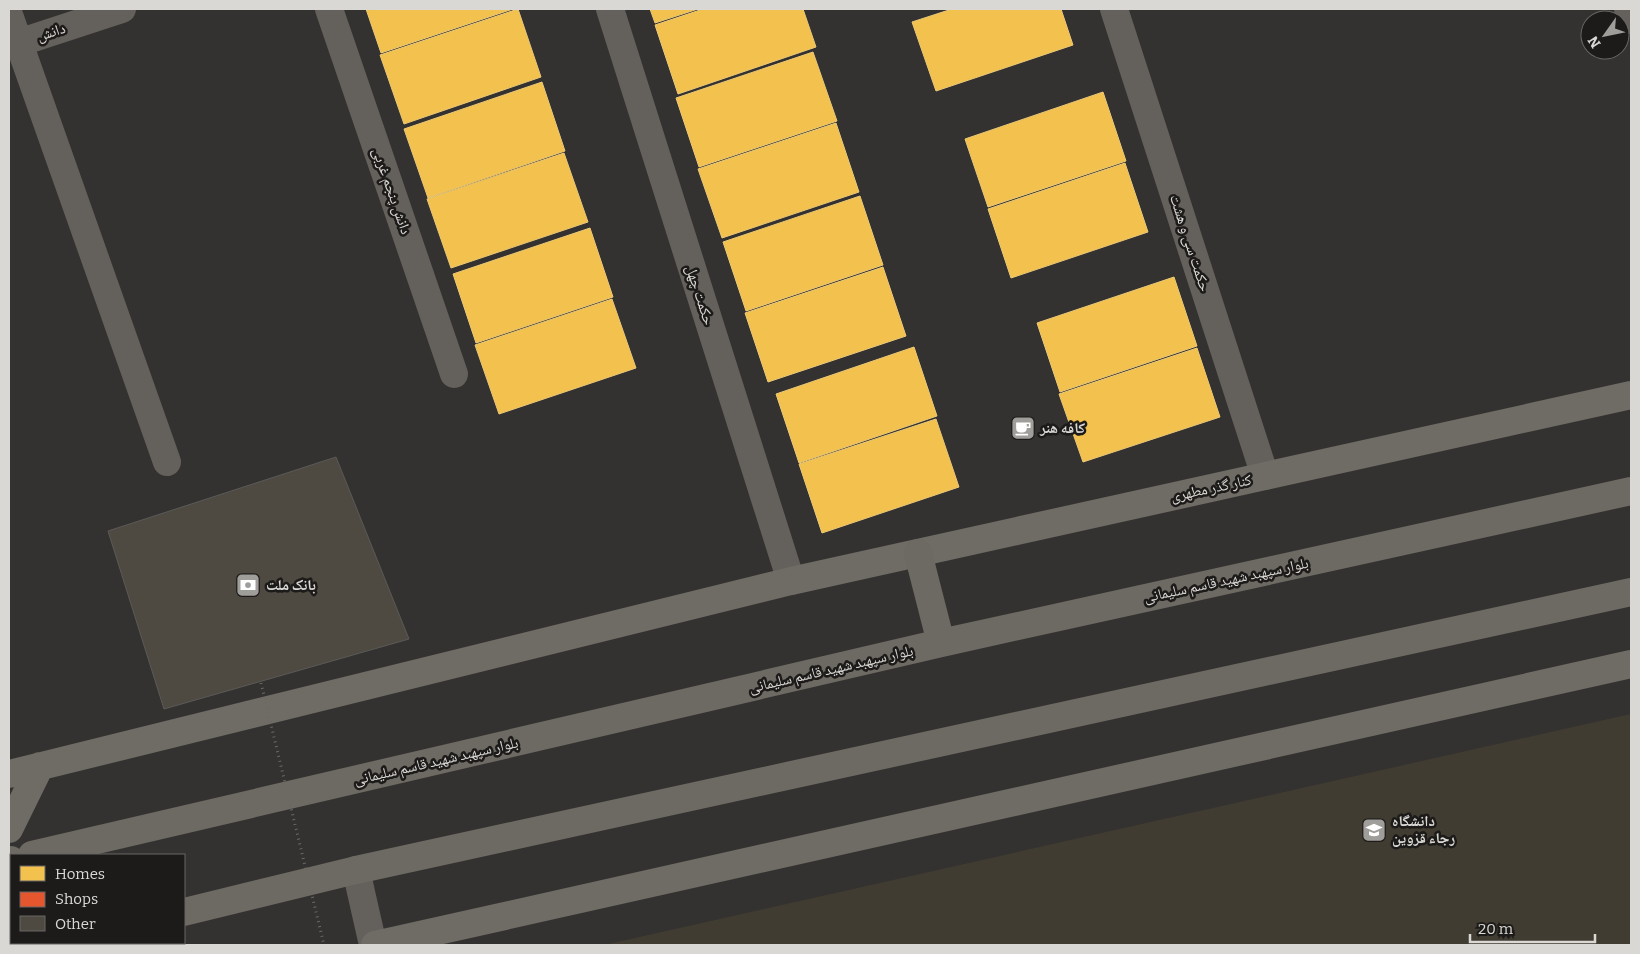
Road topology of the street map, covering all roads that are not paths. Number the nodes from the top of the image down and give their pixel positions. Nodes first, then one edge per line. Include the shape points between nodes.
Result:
1 (122, 9) edge
2 (329, 9) edge
3 (610, 9) edge
4 (1114, 9) edge
5 (1628, 9) edge
6 (9, 16) edge
7 (1631, 20) edge
8 (13, 44) edge
9 (454, 374) dead end
10 (1631, 395) edge
11 (167, 462) dead end
12 (1265, 476) junction
13 (1631, 491) edge
14 (918, 553) junction
15 (791, 582) junction
16 (1631, 592) edge
17 (941, 643) junction
18 (1631, 664) edge
19 (40, 766) junction
20 (9, 774) edge
21 (9, 829) edge
22 (36, 854) edge
23 (356, 870) junction
24 (185, 912) edge
25 (374, 945) edge

1 - 8 street, دانش
2 - 9 street, دانش پنجم غربی
3 - 15 street, حکمت چهل
4 - 12 street, حکمت سی و هشت
5 - 7 street
6 - 8 street
8 - 11 street
10 - 12 street, کنار گذر مطهری
12 - 14 street, کنار گذر مطهری
13 - 17 main road, بلوار سپهبد شهید قاسم سلیمانی
14 - 15 street, کنار گذر مطهری
14 - 17 main road
15 - 19 street, کنار گذر مطهری
16 - 23 main road
17 - 22 main road, بلوار سپهبد شهید قاسم سلیمانی
18 - 25 street
19 - 20 street, کنار گذر مطهری
19 - 21 street
23 - 24 main road
23 - 25 street

